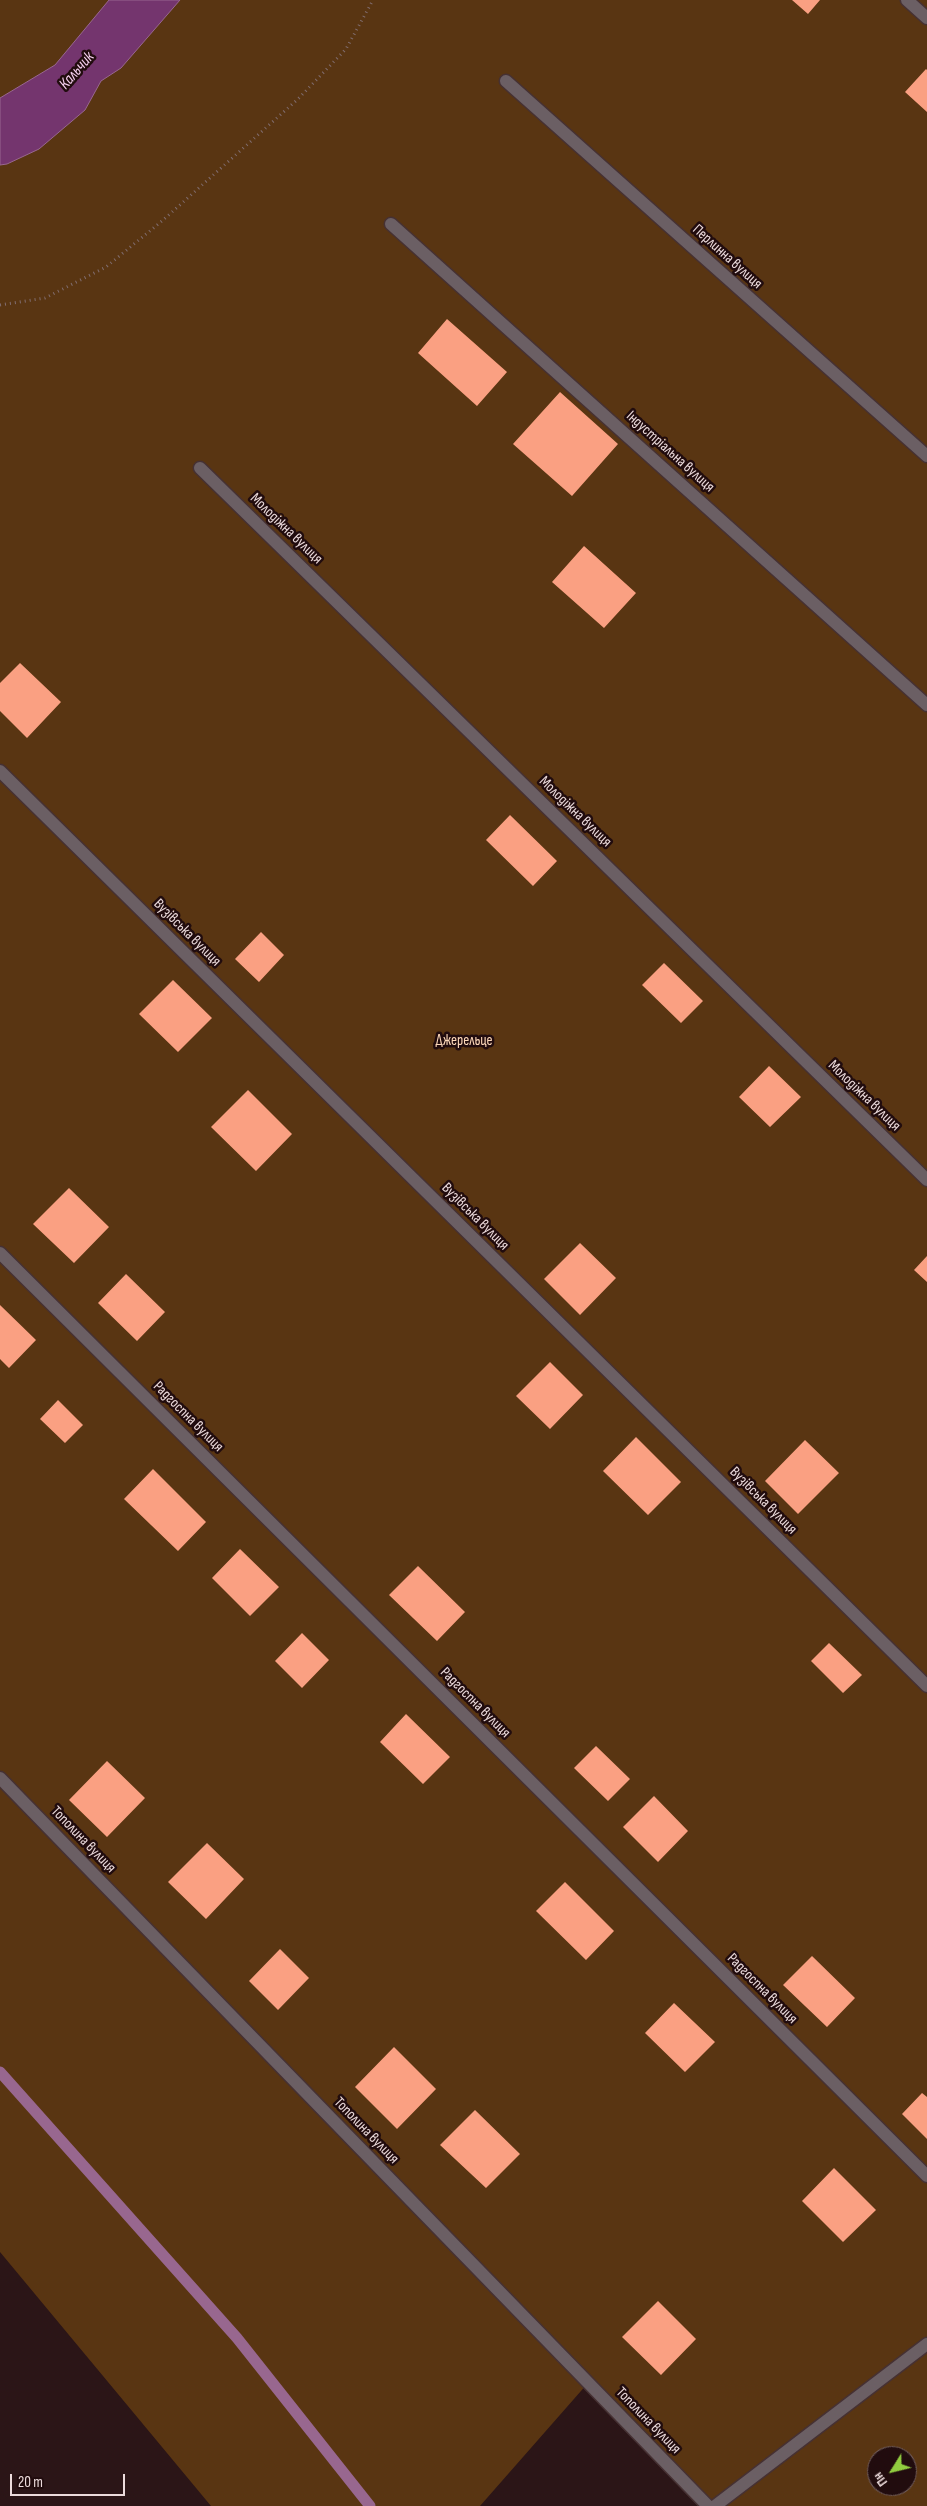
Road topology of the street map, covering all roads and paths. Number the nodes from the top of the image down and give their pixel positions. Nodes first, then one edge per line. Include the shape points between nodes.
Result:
1 (374, 0) edge
2 (907, 0) edge
3 (927, 18) edge
4 (506, 81) dead end
5 (391, 224) dead end
6 (0, 305) edge
7 (927, 456) edge
8 (200, 468) dead end
9 (927, 705) edge
10 (0, 771) edge
11 (927, 1180) edge
12 (0, 1254) edge
13 (927, 1686) edge
14 (0, 1778) edge
15 (927, 2176) edge
16 (927, 2344) edge
17 (708, 2506) edge
18 (715, 2506) edge

1 - 6 path via 346,49 298,99 106,267 45,298
2 - 3 lane
4 - 7 lane, Перлинна вулиця
5 - 9 lane, Індустріальна вулиця
8 - 11 lane, Молодіжна вулиця
10 - 13 lane, Вузівська вулиця
12 - 15 lane, Радгоспна вулиця
14 - 17 lane, Тополина вулиця
16 - 18 lane

